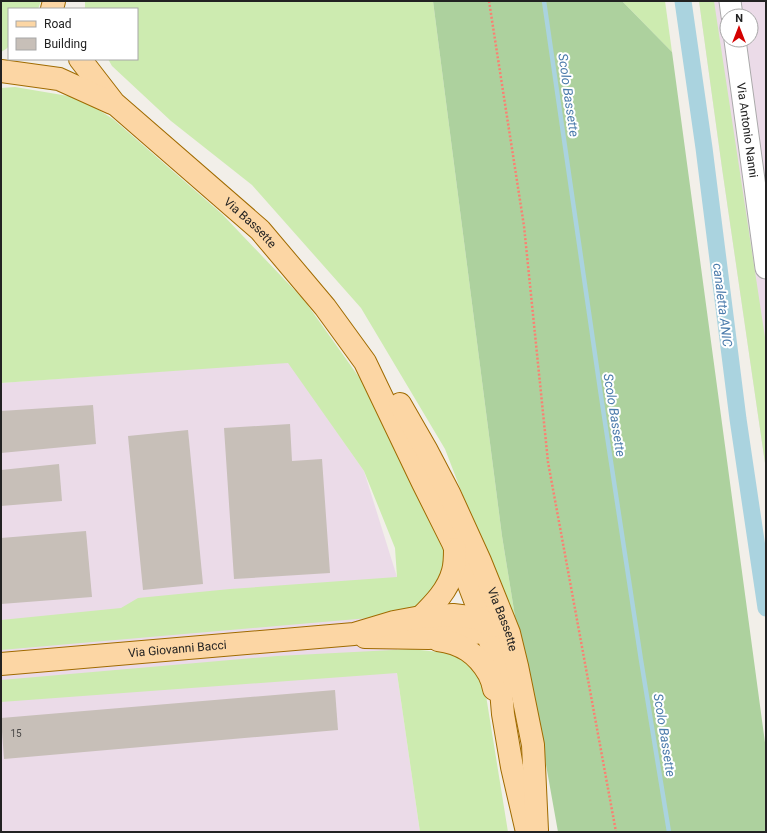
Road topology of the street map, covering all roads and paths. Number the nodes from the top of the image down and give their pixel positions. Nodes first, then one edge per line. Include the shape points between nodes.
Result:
1 (489, 1) edge
2 (736, 48) edge
3 (10, 60) edge
4 (81, 60) edge
5 (1, 66) edge
6 (1, 71) edge
7 (114, 103) junction
8 (766, 268) edge
9 (365, 362) junction
10 (427, 451) junction
11 (455, 549) junction
12 (421, 617) junction
13 (485, 626) junction
14 (354, 634) junction
15 (428, 638) junction
16 (1, 664) edge
17 (503, 714) junction
18 (536, 801) junction
19 (527, 832) edge
20 (538, 832) edge
21 (616, 832) edge

1 - 21 path via 524,226 548,462
2 - 8 street, Via Antonio Nanni
3 - 5 main road
4 - 7 main road, Via Bassette
6 - 7 main road, Via Bassette via 59,79
7 - 9 main road, Via Bassette via 260,230 325,307
9 - 10 main road, Via Bassette via 387,381
9 - 11 main road, Via Bassette
10 - 13 main road, Via Bassette via 428,473 492,610 491,619
10 - 18 main road, Via Bassette via 462,520 509,633 533,745
11 - 12 main road via 453,571 446,589
11 - 13 main road, Via Bassette
12 - 13 main road, Via Giovanni Bacci via 453,615 478,618
12 - 14 main road, Via Giovanni Bacci
13 - 15 main road, Via Giovanni Bacci
13 - 17 main road, Via Bassette via 497,662
13 - 18 main road, Via Bassette via 492,626 499,636
14 - 15 main road, Via Giovanni Bacci via 368,638
14 - 16 main road, Via Giovanni Bacci
15 - 17 main road, Via Giovanni Bacci via 463,647 477,657 489,674
17 - 19 main road, Via Bassette
18 - 20 main road, Via Bassette

